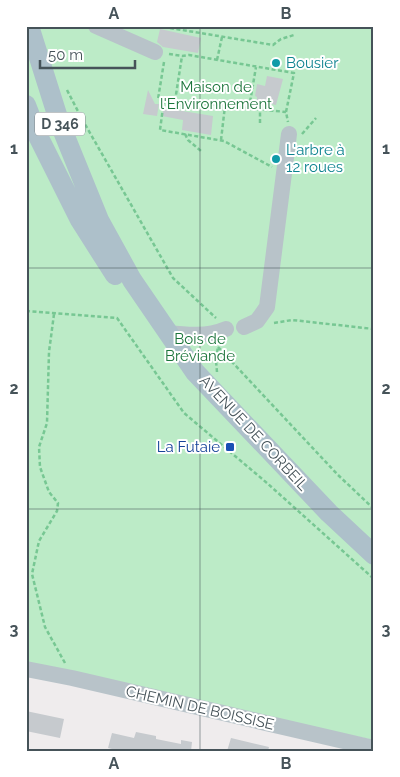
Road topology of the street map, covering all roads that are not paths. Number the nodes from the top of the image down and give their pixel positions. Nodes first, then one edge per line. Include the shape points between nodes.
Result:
1 (29, 26) edge
2 (96, 26) edge
3 (155, 52) dead end
4 (26, 53) edge
5 (26, 105) edge
6 (289, 134) road end
7 (99, 220) junction
8 (244, 327) dead end
9 (226, 329) road end
10 (167, 333) junction
11 (329, 513) junction
12 (374, 555) edge
13 (26, 669) edge
14 (374, 748) edge

1 - 7 main road, AVENUE DE CORBEIL / D 346 via 60,124
2 - 3 street
4 - 7 main road via 57,141
5 - 11 main road, D 346 via 80,220 148,326 201,394 254,447
6 - 8 street via 266,307 256,321
7 - 10 main road, AVENUE DE CORBEIL / D 346 via 132,280
9 - 10 street via 205,334
10 - 11 main road, AVENUE DE CORBEIL / D 346 via 195,372
11 - 12 main road, AVENUE DE CORBEIL / D 346
13 - 14 street, CHEMIN DE BOISSISE

